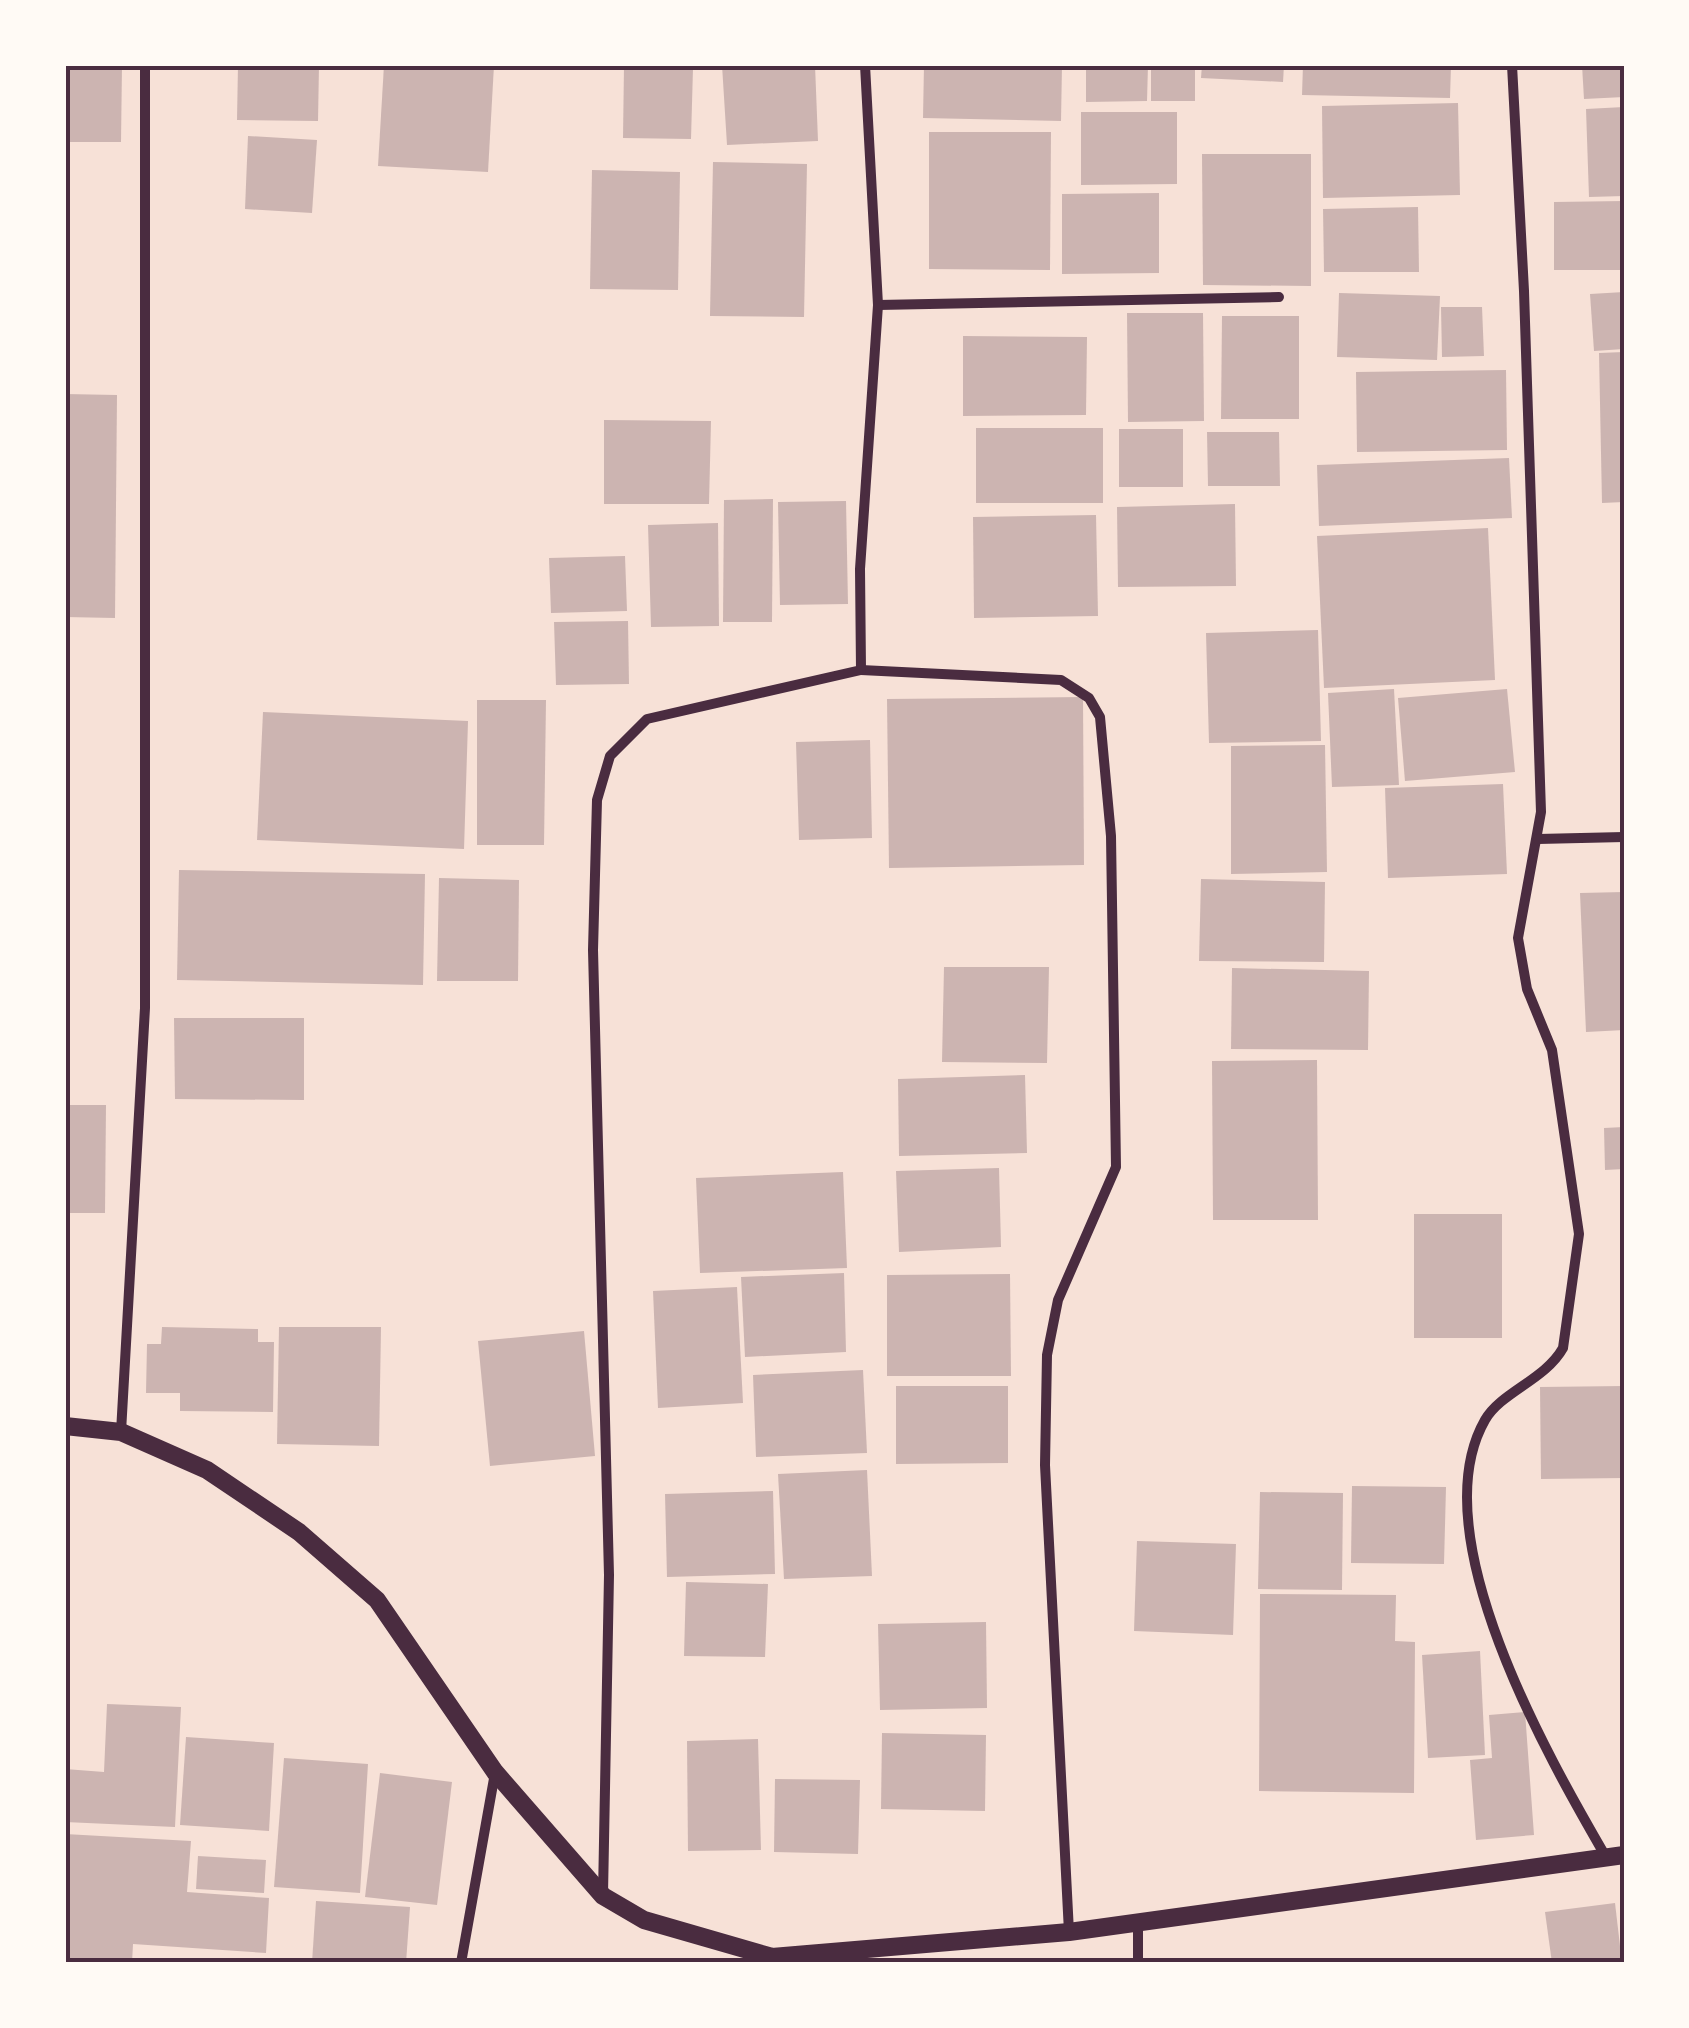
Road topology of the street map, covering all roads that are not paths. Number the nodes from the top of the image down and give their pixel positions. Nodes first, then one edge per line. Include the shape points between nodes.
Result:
1 (144, 65) edge
2 (865, 65) edge
3 (1512, 65) edge
4 (1279, 297) dead end
5 (878, 305) junction
6 (860, 670) junction
7 (1624, 837) edge
8 (1538, 839) junction
9 (65, 1426) edge
10 (121, 1432) junction
11 (495, 1772) junction
12 (1615, 1856) edge
13 (603, 1896) junction
14 (1138, 1921) junction
15 (1068, 1932) junction
16 (461, 1963) edge
17 (1138, 1963) edge

1 - 10 street via 145,1008
2 - 5 street
3 - 8 street
4 - 5 street
5 - 6 street
6 - 13 street via 647,719 610,756 596,800 593,950 609,1575
6 - 15 street via 1061,680 1089,698 1100,717 1111,836 1116,1167 1058,1300 1047,1355 1045,1465
7 - 8 street
8 - 12 street via 1518,938 1527,989 1552,1050 1579,1234 1563,1348 1554,1364 1486,1418 1471,1461 1469,1507 1480,1593 1539,1741
9 - 10 street
10 - 11 street via 207,1470 299,1532 377,1600
11 - 13 street
11 - 16 street
12 - 14 street
13 - 15 street via 644,1920 772,1956
14 - 15 street
14 - 17 street

